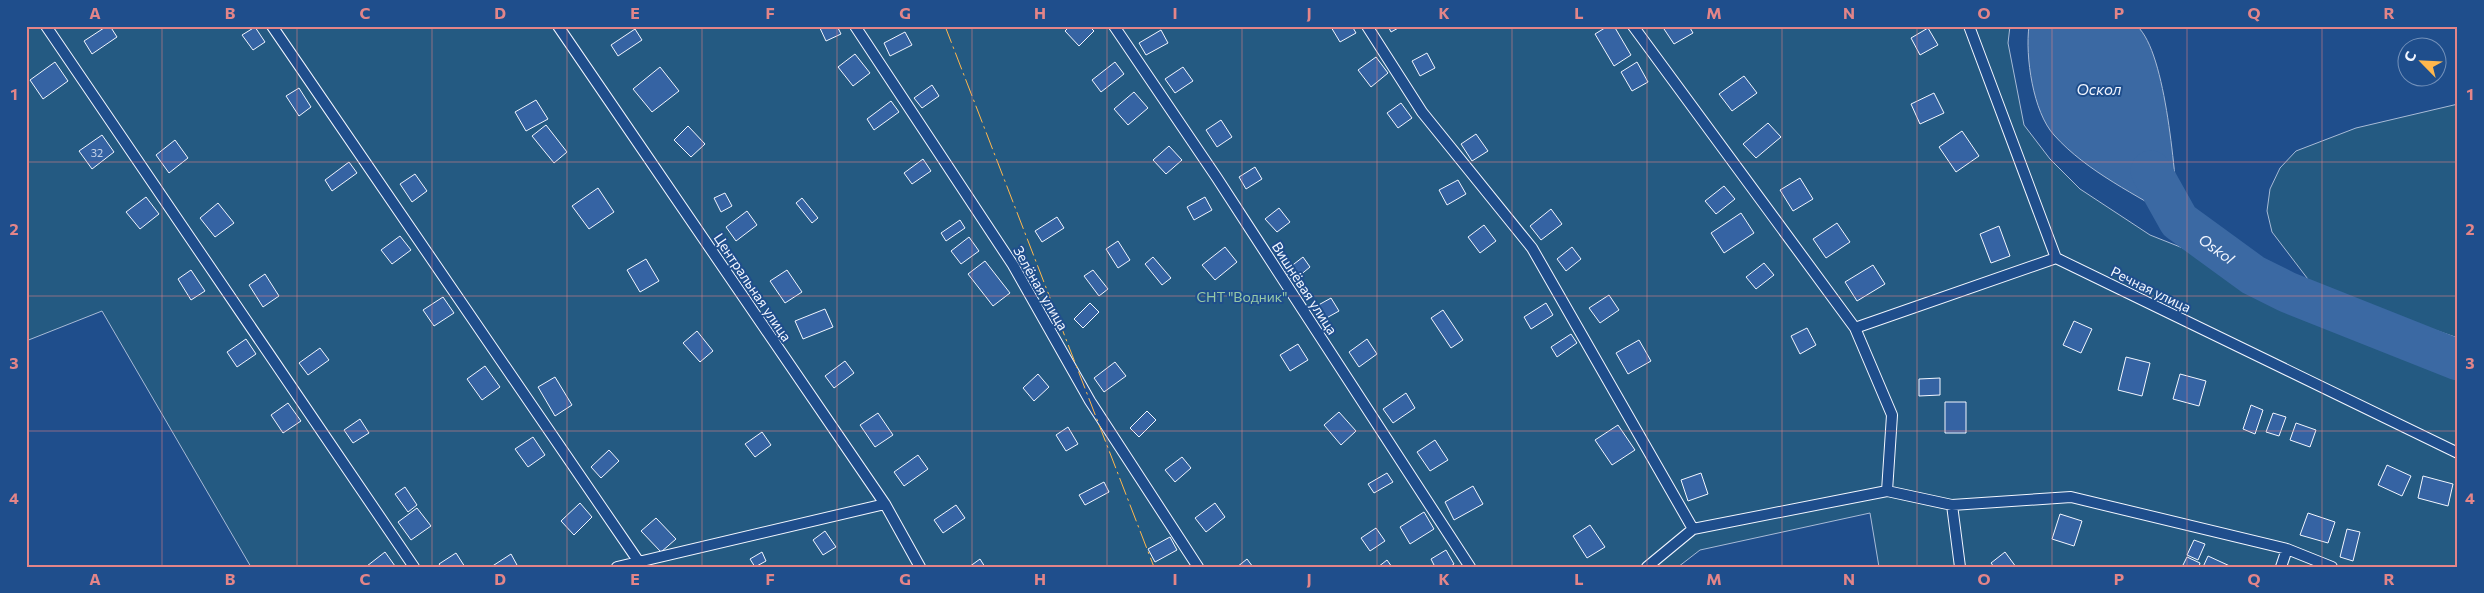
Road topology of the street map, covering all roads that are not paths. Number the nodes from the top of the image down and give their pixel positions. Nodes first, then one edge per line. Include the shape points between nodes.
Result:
1 (46, 26) edge
2 (272, 26) edge
3 (558, 26) edge
4 (855, 26) edge
5 (1114, 26) edge
6 (1366, 26) edge
7 (1633, 26) edge
8 (1969, 26) edge
9 (2056, 258) junction
10 (1854, 328) junction
11 (2458, 453) edge
12 (1887, 491) junction
13 (885, 504) junction
14 (1952, 505) junction
15 (1694, 529) junction
16 (2286, 549) junction
17 (639, 562) junction
18 (414, 567) edge
19 (617, 567) edge
20 (920, 567) edge
21 (1198, 567) edge
22 (1470, 567) edge
23 (1647, 567) edge
24 (1960, 567) edge
25 (2281, 567) edge
26 (2332, 567) edge

1 - 18 lane
2 - 17 lane
3 - 13 lane, Центральная улица
4 - 21 lane, Зелёная улица via 1013,265 1090,401
5 - 22 lane, Вишнёвая улица
6 - 15 lane via 1422,112 1532,248
7 - 10 lane
8 - 9 lane
9 - 10 lane
9 - 11 lane, Речная улица
10 - 12 lane via 1892,415
12 - 14 lane
12 - 15 lane
13 - 17 lane
13 - 20 lane, Центральная улица
14 - 16 lane via 2071,497
14 - 24 lane
15 - 23 lane
16 - 25 lane
16 - 26 lane
17 - 19 lane

